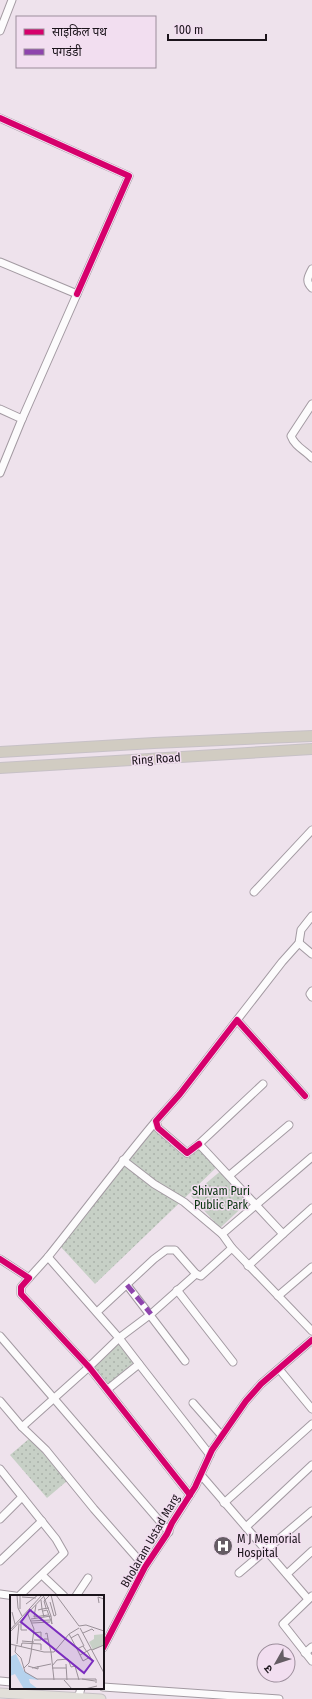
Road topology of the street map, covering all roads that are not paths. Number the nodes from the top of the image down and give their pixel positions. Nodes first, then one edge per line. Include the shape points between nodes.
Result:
1 (12, 0) edge
2 (0, 31) edge
3 (0, 118) edge
4 (0, 262) edge
5 (312, 269) edge
6 (312, 288) edge
7 (77, 294) junction
8 (312, 404) edge
9 (0, 409) edge
10 (22, 419) junction
11 (312, 458) edge
12 (0, 473) edge
13 (312, 736) edge
14 (312, 749) edge
15 (0, 752) edge
16 (0, 768) edge
17 (312, 830) edge
18 (254, 892) dead end
19 (312, 916) edge
20 (299, 944) junction
21 (312, 954) edge
22 (312, 991) edge
23 (312, 998) edge
24 (237, 1020) junction
25 (263, 1084) dead end
26 (305, 1096) dead end
27 (156, 1121) junction
28 (289, 1125) dead end
29 (199, 1144) junction
30 (312, 1157) edge
31 (123, 1160) junction
32 (230, 1176) junction
33 (257, 1205) junction
34 (312, 1208) edge
35 (222, 1234) junction
36 (283, 1234) junction
37 (232, 1248) junction
38 (48, 1257) junction
39 (0, 1259) edge
40 (248, 1266) junction
41 (312, 1267) edge
42 (196, 1274) junction
43 (29, 1278) junction
44 (127, 1285) junction
45 (178, 1290) junction
46 (278, 1296) junction
47 (98, 1312) junction
48 (151, 1314) junction
49 (312, 1331) edge
50 (0, 1336) edge
51 (119, 1338) junction
52 (312, 1340) edge
53 (186, 1361) dead end
54 (233, 1362) dead end
55 (139, 1364) junction
56 (90, 1367) junction
57 (279, 1369) junction
58 (108, 1389) junction
59 (54, 1398) junction
60 (0, 1401) edge
61 (193, 1403) dead end
62 (312, 1409) edge
63 (312, 1424) edge
64 (22, 1427) junction
65 (222, 1436) junction
66 (210, 1455) junction
67 (312, 1465) edge
68 (0, 1469) edge
69 (201, 1475) junction
70 (190, 1495) junction
71 (22, 1497) junction
72 (224, 1503) junction
73 (312, 1511) edge
74 (0, 1519) edge
75 (42, 1521) junction
76 (246, 1527) junction
77 (169, 1532) junction
78 (266, 1550) junction
79 (312, 1551) edge
80 (0, 1561) edge
81 (145, 1567) junction
82 (239, 1573) dead end
83 (287, 1574) junction
84 (42, 1575) junction
85 (88, 1578) dead end
86 (0, 1594) edge
87 (10, 1595) edge
88 (20, 1595) edge
89 (63, 1595) edge
90 (77, 1595) edge
91 (310, 1598) edge
92 (105, 1637) edge
93 (312, 1647) edge
94 (305, 1653) junction
95 (312, 1661) edge
96 (0, 1681) edge
97 (10, 1682) edge
98 (104, 1687) edge
99 (0, 1693) edge
100 (78, 1698) edge
101 (101, 1699) edge
102 (279, 1699) edge

1 - 2 street
3 - 7 street via 129,176
4 - 7 street
5 - 6 street via 307,278
7 - 10 street
8 - 11 street via 291,436 293,442
9 - 10 street
10 - 12 street
13 - 15 highway, Ring Road
14 - 16 highway, Ring Road
17 - 18 street
19 - 20 street via 301,930
20 - 21 street
20 - 24 street
22 - 23 street
24 - 26 street
24 - 27 street
25 - 29 street
27 - 29 street via 158,1128 187,1153
27 - 31 street
28 - 32 street
29 - 32 street
30 - 33 street
31 - 35 street via 154,1184 184,1202
31 - 38 street
32 - 33 street
33 - 35 street
33 - 36 street
34 - 36 street
35 - 37 street
36 - 40 street
37 - 40 street
37 - 42 street via 201,1276
38 - 43 street
38 - 47 street
39 - 43 street
40 - 46 street
41 - 46 street
42 - 44 street via 175,1250 170,1249 154,1259
42 - 45 street
43 - 56 street via 21,1287 21,1294
44 - 47 street
44 - 48 street
45 - 48 street
45 - 54 street
46 - 49 street
47 - 51 street
48 - 51 street
48 - 53 street
50 - 59 street
51 - 55 street
51 - 56 street
52 - 57 street, Bholaram Ustad Marg
55 - 58 street
55 - 66 street
56 - 58 street
56 - 59 street
57 - 62 street
57 - 65 street, Bholaram Ustad Marg via 246,1401
58 - 70 street
59 - 64 street
59 - 77 street
60 - 64 street
61 - 65 street
63 - 72 street
64 - 81 street via 46,1450
65 - 66 street, Bholaram Ustad Marg
66 - 69 street, Bholaram Ustad Marg
67 - 76 street
68 - 71 street
69 - 70 street, Bholaram Ustad Marg
69 - 72 street
70 - 77 street, Bholaram Ustad Marg
71 - 74 street
71 - 75 street
72 - 76 street
73 - 78 street
75 - 80 street
75 - 84 street via 64,1553
76 - 78 street
77 - 81 street, Bholaram Ustad Marg
78 - 82 street
78 - 83 street
79 - 83 street
81 - 92 street, Bholaram Ustad Marg
83 - 91 street
84 - 88 street
84 - 89 street
85 - 90 street
86 - 87 street
91 - 94 street via 283,1624
93 - 94 street
94 - 95 street
96 - 97 street
98 - 102 street
99 - 100 main road
100 - 101 main road

